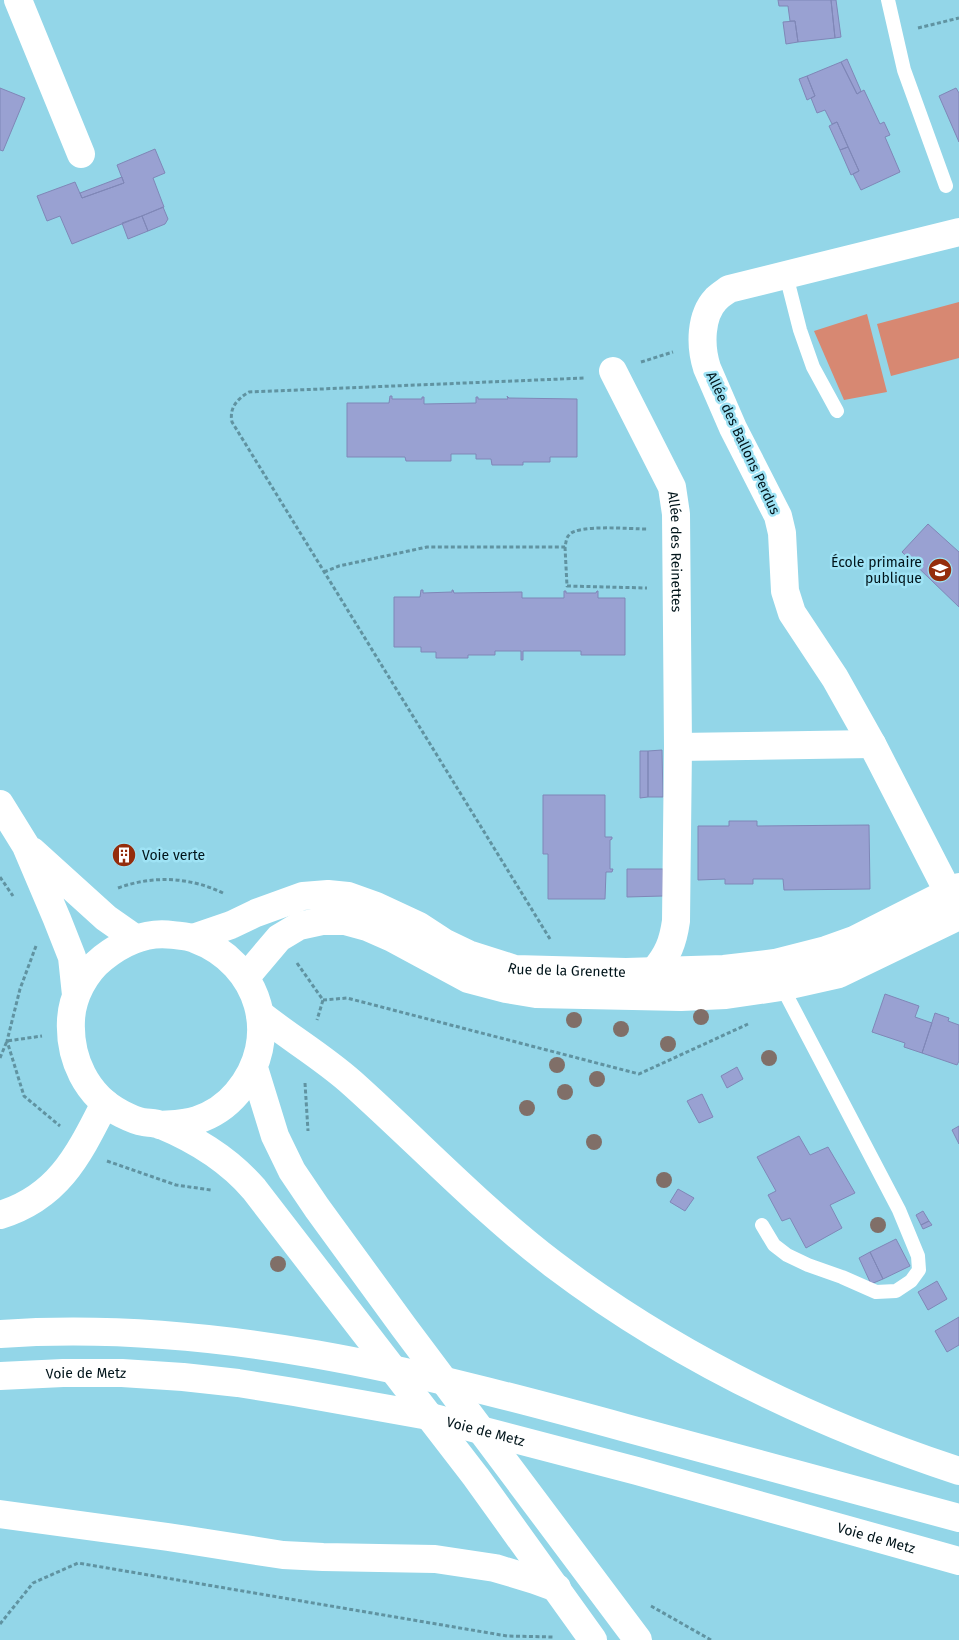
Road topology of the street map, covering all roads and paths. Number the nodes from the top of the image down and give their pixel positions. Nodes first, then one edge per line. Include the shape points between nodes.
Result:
1 (18, 0) edge
2 (888, 0) edge
3 (959, 18) edge
4 (896, 34) junction
5 (81, 154) dead end
6 (946, 186) dead end
7 (959, 232) edge
8 (786, 275) junction
9 (703, 344) junction
10 (613, 370) junction
11 (837, 411) dead end
12 (676, 529) junction
13 (566, 547) junction
14 (324, 572) junction
15 (677, 589) junction
16 (872, 744) junction
17 (678, 747) junction
18 (0, 804) edge
19 (26, 846) junction
20 (113, 890) dead end
21 (230, 896) dead end
22 (956, 903) edge
23 (193, 938) junction
24 (136, 939) junction
25 (36, 945) dead end
26 (295, 961) dead end
27 (570, 971) junction
28 (654, 971) junction
29 (778, 975) junction
30 (246, 977) junction
31 (76, 996) junction
32 (323, 1000) junction
33 (260, 1014) junction
34 (754, 1020) dead end
35 (317, 1022) dead end
36 (70, 1033) junction
37 (7, 1040) junction
38 (0, 1058) edge
39 (254, 1068) junction
40 (305, 1079) dead end
41 (105, 1103) junction
42 (160, 1124) junction
43 (310, 1138) dead end
44 (0, 1215) edge
45 (762, 1225) dead end
46 (0, 1334) edge
47 (0, 1376) edge
48 (959, 1471) edge
49 (0, 1514) edge
50 (959, 1518) edge
51 (959, 1561) edge
52 (557, 1588) junction
53 (0, 1624) edge
54 (593, 1639) edge
55 (638, 1640) edge

1 - 5 main road
2 - 4 lane
3 - 4 path
4 - 6 lane via 904,70
7 - 8 main road, Allée des Ballons Perdus
8 - 9 main road, Allée des Ballons Perdus via 730,289 716,299 707,314
8 - 11 lane via 813,367
9 - 10 path
9 - 16 main road, Allée des Ballons Perdus via 707,368 733,428 778,516 785,591 792,613 835,678
10 - 12 main road, Allée des Reinettes via 672,487
10 - 14 path via 600,377 249,392 242,396 232,408 232,422
12 - 13 path via 584,528 567,536
12 - 15 main road, Allée des Reinettes
13 - 14 path via 427,547
13 - 15 path via 567,586
14 - 27 path
15 - 17 main road, Allée des Reinettes
16 - 17 main road
16 - 22 main road, Allée des Ballons Perdus
17 - 28 main road, Allée des Reinettes via 676,921 669,950
18 - 19 main road
19 - 24 main road via 106,918
19 - 31 main road via 72,957
20 - 21 path via 151,879 176,879 202,884
22 - 29 main road, Rue de la Grenette via 839,974
23 - 24 main road via 164,934
23 - 27 main road, Rue de la Grenette via 303,896 328,894 348,896 376,906 445,943 485,960 515,969
23 - 30 main road via 232,960
24 - 31 main road via 116,947 100,961
25 - 37 path
26 - 32 path
27 - 28 main road, Rue de la Grenette
28 - 29 main road, Rue de la Grenette via 724,969
29 - 30 main road, Rue de la Grenette via 741,994 681,997 536,994 468,978 366,927 344,921 322,921 299,926 279,938
29 - 45 lane via 898,1210 918,1256 919,1270 911,1281 896,1290 876,1292 788,1255 774,1245
30 - 33 main road
31 - 36 main road
32 - 34 path via 347,998 639,1074
32 - 35 path
33 - 39 main road via 262,1032
33 - 48 main road via 350,1081 494,1215 586,1288 724,1374 793,1408
36 - 37 path
36 - 41 main road via 80,1072 90,1089
37 - 38 path
39 - 42 main road via 232,1099 216,1111 179,1124
39 - 55 main road via 275,1136 292,1171 403,1326
40 - 43 path
41 - 42 main road via 121,1114
41 - 44 main road via 83,1146 62,1177 31,1201
42 - 52 main road via 215,1153 254,1189 476,1477
46 - 50 main road via 102,1331 164,1334 348,1360 512,1396
47 - 51 main road, Voie de Metz via 62,1373 183,1376 423,1415
49 - 52 main road via 283,1555 436,1559 495,1568
52 - 54 main road
53 - 54 path via 33,1583 78,1563 506,1636

